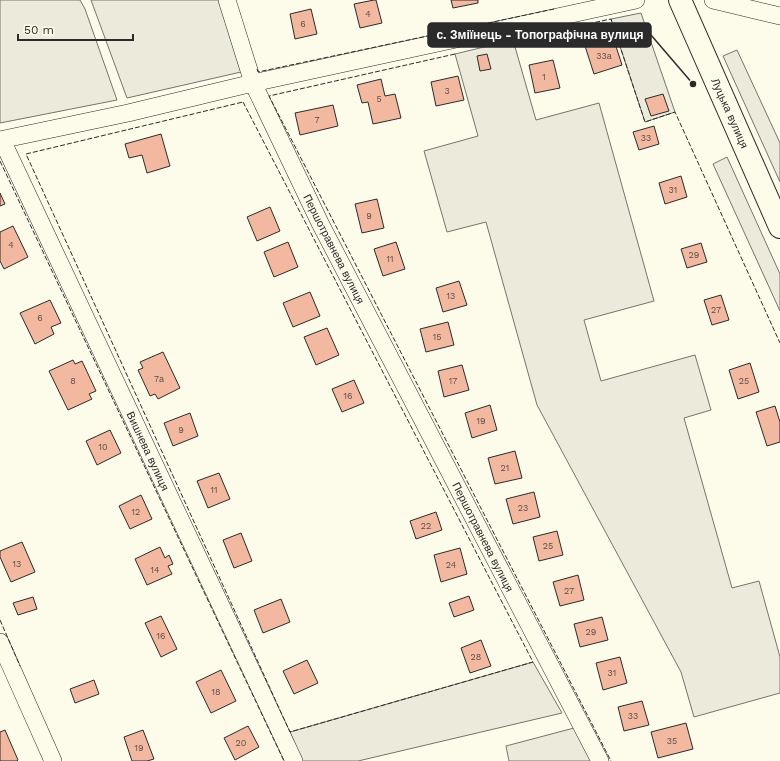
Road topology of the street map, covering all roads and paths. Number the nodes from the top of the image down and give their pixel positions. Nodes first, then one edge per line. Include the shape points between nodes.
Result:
1 (227, 0) edge
2 (636, 0) edge
3 (680, 0) edge
4 (713, 0) edge
5 (780, 16) edge
6 (253, 83) junction
7 (1, 140) edge
8 (780, 227) edge
9 (0, 642) edge
10 (53, 761) edge
11 (294, 761) edge
12 (600, 761) edge

1 - 6 street, Першотравнева вулиця
2 - 6 street
3 - 8 main road, Луцька вулиця
4 - 5 street
6 - 7 street
6 - 12 street, Першотравнева вулиця via 320,223
7 - 11 street, Вишнева вулиця
9 - 10 street

